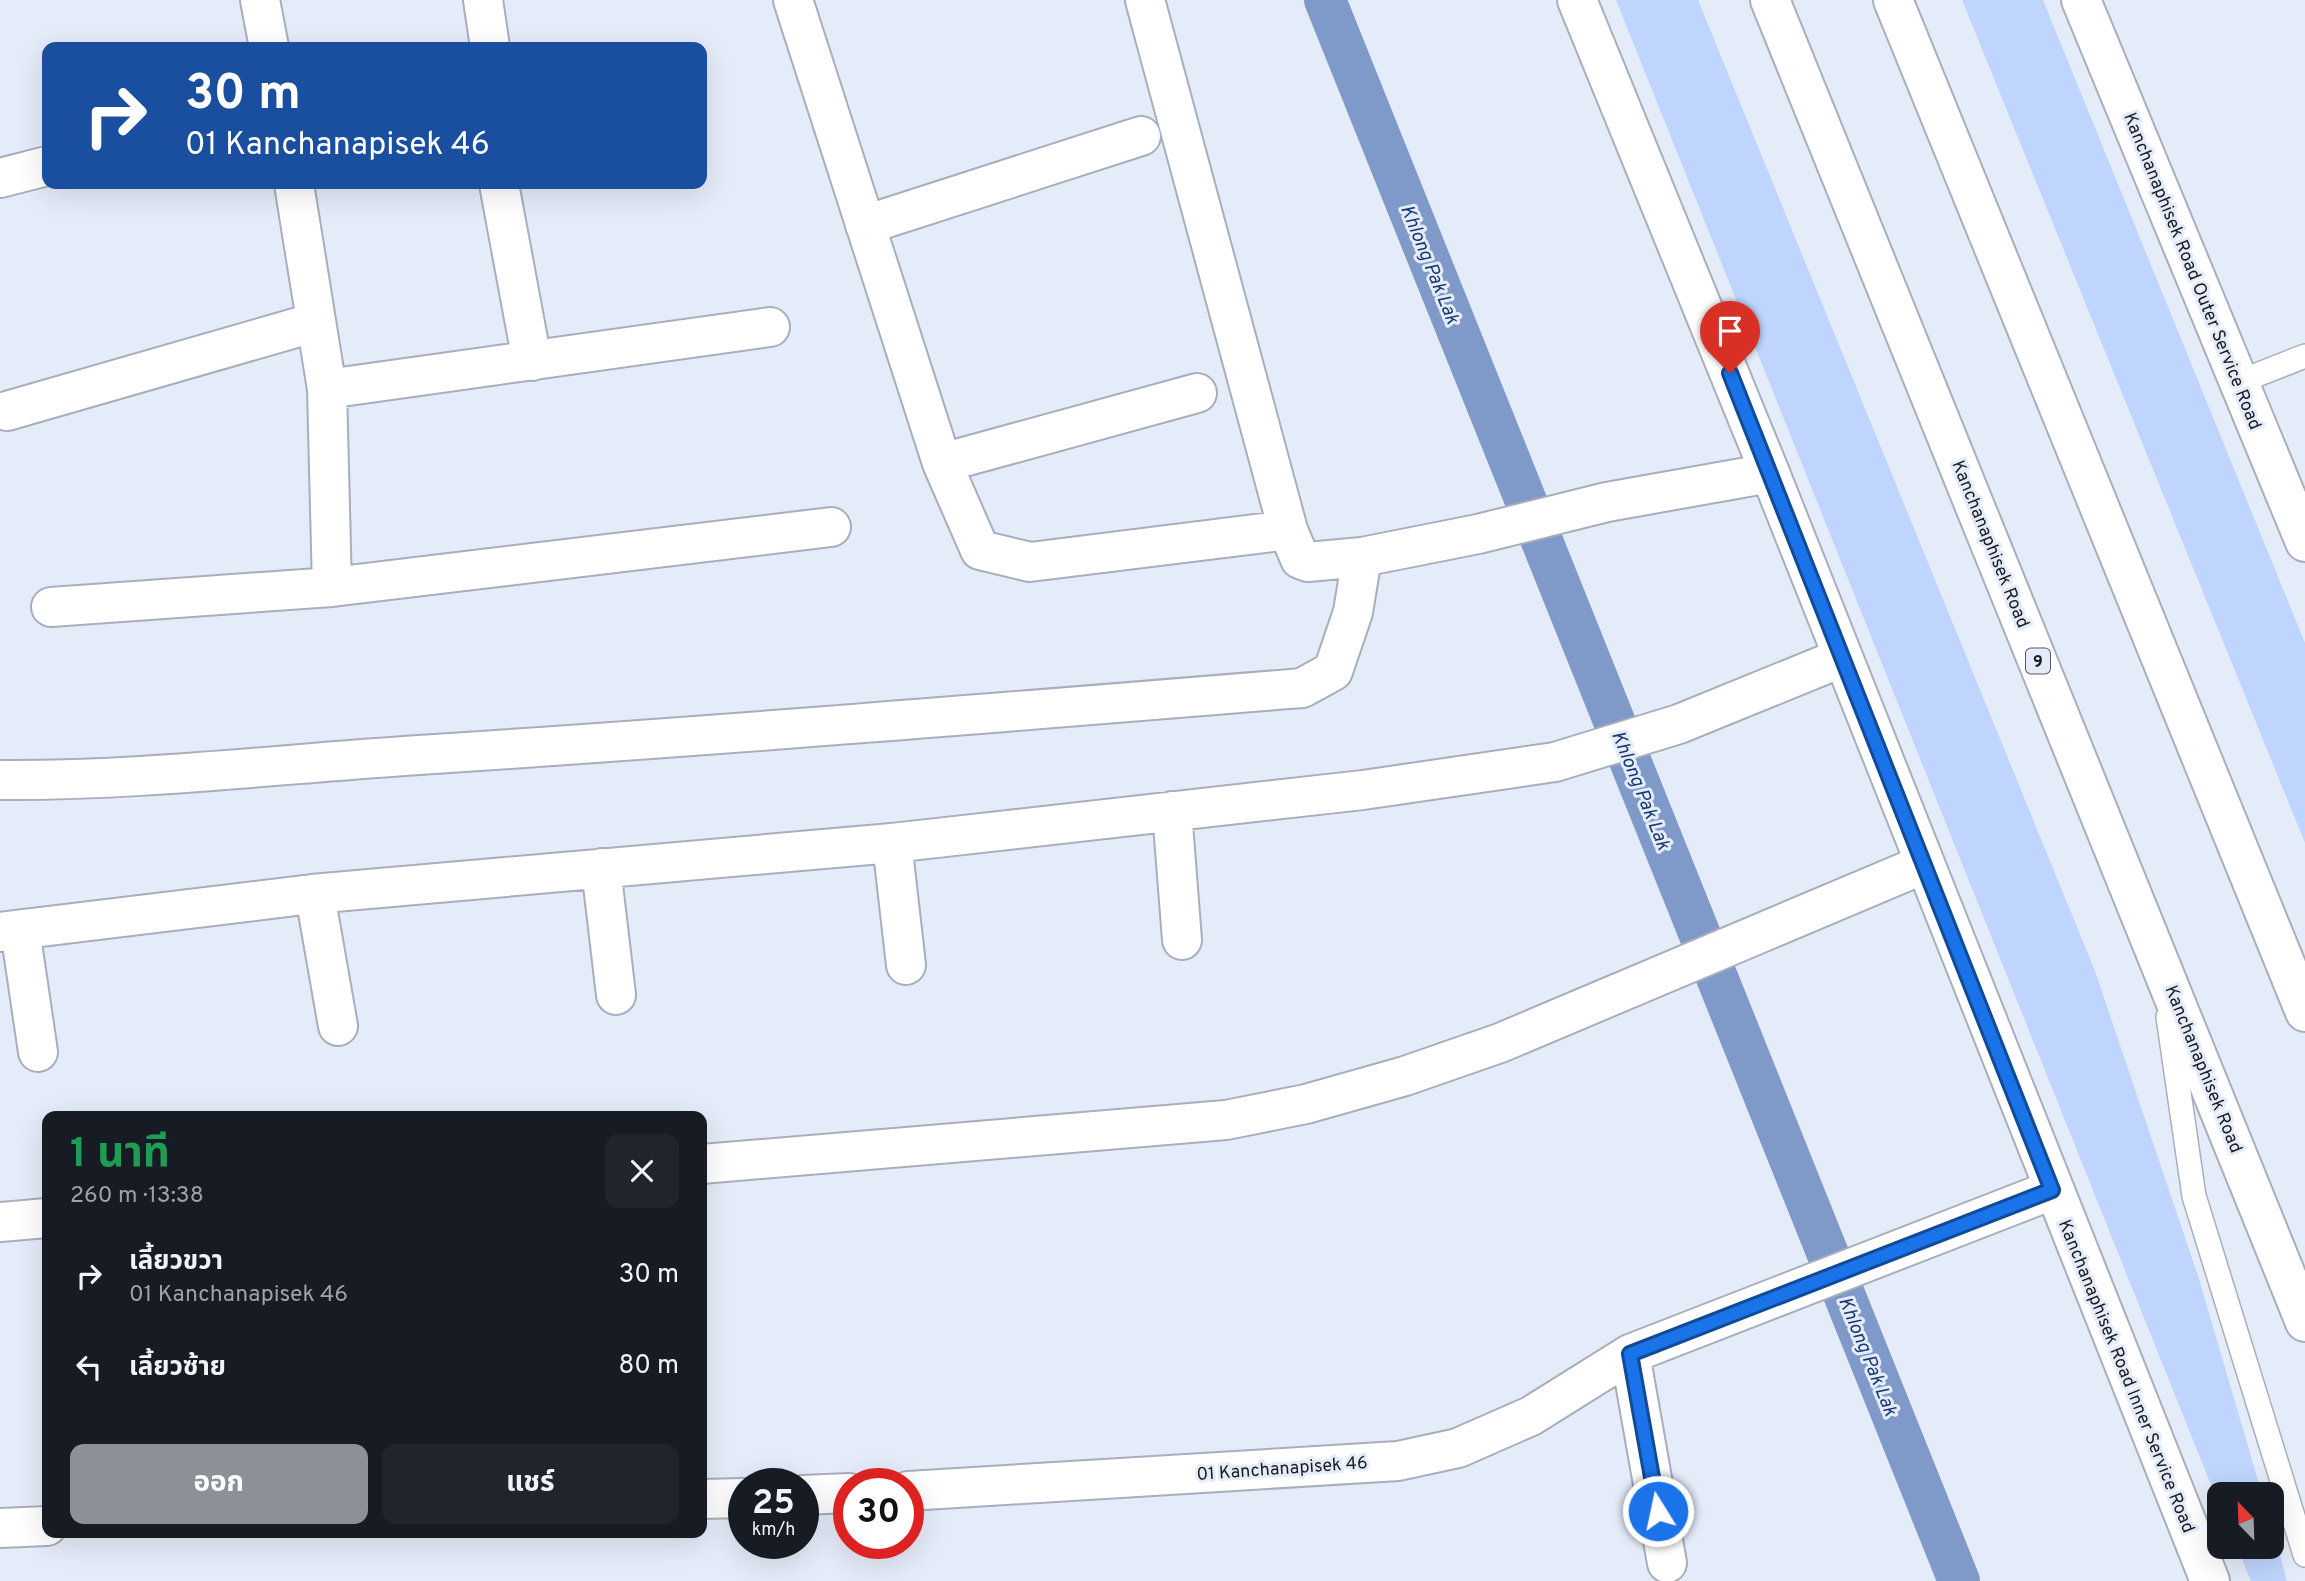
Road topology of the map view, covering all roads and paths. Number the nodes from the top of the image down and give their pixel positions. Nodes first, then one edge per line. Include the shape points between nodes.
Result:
1 (260, 0) edge
2 (483, 0) edge
3 (793, 0) edge
4 (1145, 0) edge
5 (1577, 0) edge
6 (1770, 0) edge
7 (1893, 0) edge
8 (2081, 0) edge
9 (268, 42) edge
10 (489, 42) edge
11 (1141, 136) dead end
12 (42, 167) edge
13 (0, 178) edge
14 (295, 189) edge
15 (500, 189) edge
16 (865, 225) junction
17 (316, 322) junction
18 (770, 327) dead end
19 (2305, 356) edge
20 (531, 361) junction
21 (2239, 382) junction
22 (327, 389) junction
23 (1196, 393) dead end
24 (7, 411) dead end
25 (942, 463) junction
26 (1770, 472) junction
27 (831, 527) dead end
28 (1288, 530) junction
29 (2305, 542) edge
30 (1362, 557) junction
31 (332, 587) junction
32 (51, 607) dead end
33 (1841, 658) junction
34 (0, 780) edge
35 (1172, 811) junction
36 (892, 843) junction
37 (1924, 864) junction
38 (601, 868) junction
39 (315, 895) junction
40 (10, 931) edge
41 (1182, 940) dead end
42 (2161, 962) junction
43 (906, 965) dead end
44 (616, 995) dead end
45 (2305, 1012) edge
46 (338, 1026) dead end
47 (38, 1052) dead end
48 (707, 1164) edge
49 (2052, 1190) junction
50 (42, 1218) edge
51 (0, 1222) edge
52 (2305, 1322) edge
53 (1630, 1354) junction
54 (924, 1490) edge
55 (728, 1498) edge
56 (707, 1499) edge
57 (42, 1527) edge
58 (0, 1528) edge
59 (2305, 1555) edge
60 (1667, 1563) dead end
61 (2210, 1581) edge

1 - 9 main road
2 - 10 main road
3 - 16 main road
4 - 28 main road
5 - 26 main road, Kanchanaphisek Road Inner Service Road
6 - 42 main road, Kanchanaphisek Road / 9
7 - 45 main road
8 - 21 main road, Kanchanaphisek Road Outer Service Road
11 - 16 main road
12 - 13 main road
14 - 17 main road
15 - 20 main road
16 - 25 main road
17 - 22 main road
17 - 24 main road
18 - 20 main road
19 - 21 lane
20 - 22 main road
21 - 29 main road, Kanchanaphisek Road Outer Service Road
22 - 31 main road
23 - 25 main road
25 - 28 main road via 980,550 998,556 1030,562
26 - 30 main road via 1607,502
26 - 33 main road, Kanchanaphisek Road Inner Service Road
27 - 31 main road
28 - 30 main road via 1300,559 1308,562
30 - 34 main road via 1353,612 1333,671 1301,688 140,778
31 - 32 main road
33 - 35 main road via 1679,724 1555,762
33 - 37 main road, Kanchanaphisek Road Inner Service Road
35 - 36 main road
35 - 41 main road
36 - 38 main road
36 - 43 main road
37 - 48 main road via 1500,1043 1306,1104 1226,1120
37 - 49 main road, Kanchanaphisek Road Inner Service Road
38 - 39 main road
38 - 44 main road
39 - 40 main road
39 - 46 main road
40 - 47 main road
42 - 52 main road, Kanchanaphisek Road / 9
42 - 59 lane via 2194,1196
49 - 53 main road, 01 Kanchanapisek 46
49 - 61 main road, Kanchanaphisek Road Inner Service Road
50 - 51 main road
53 - 54 main road, 01 Kanchanapisek 46 via 1531,1416 1458,1448 1398,1461
53 - 60 main road
55 - 56 main road
57 - 58 main road

